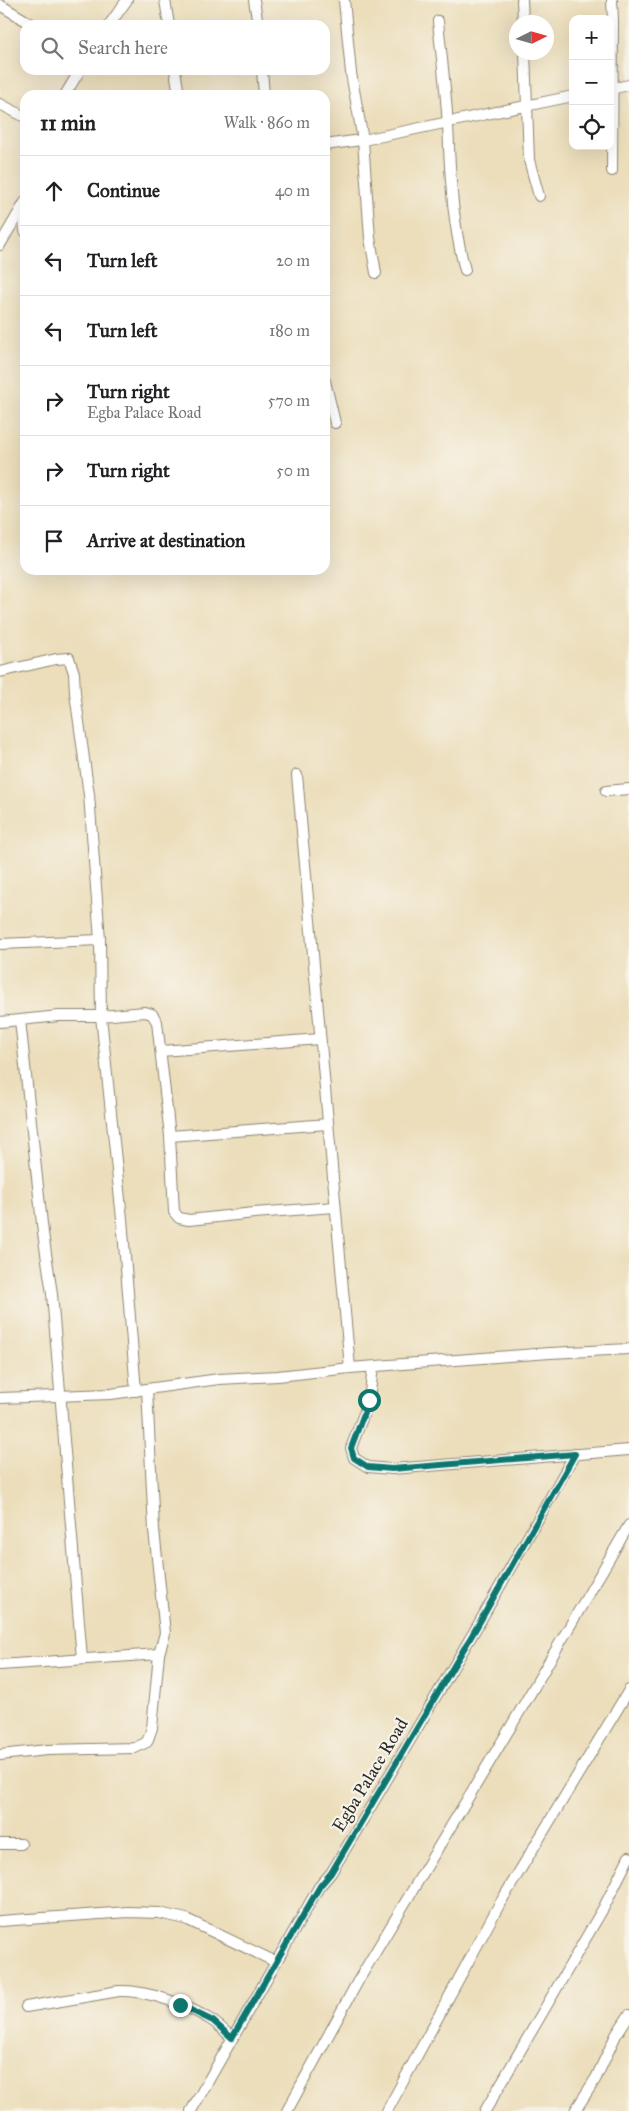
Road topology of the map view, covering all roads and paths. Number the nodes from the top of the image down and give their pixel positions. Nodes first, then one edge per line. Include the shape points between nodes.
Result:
1 (127, 0) edge
2 (165, 0) edge
3 (254, 0) edge
4 (344, 0) edge
5 (522, 0) edge
6 (612, 0) edge
7 (0, 5) edge
8 (523, 15) edge
9 (25, 20) edge
10 (113, 20) edge
11 (168, 20) edge
12 (257, 20) edge
13 (438, 21) dead end
14 (525, 60) edge
15 (612, 60) edge
16 (77, 75) edge
17 (177, 75) edge
18 (262, 75) edge
19 (629, 85) edge
20 (614, 88) edge
21 (68, 90) edge
22 (178, 90) edge
23 (264, 90) edge
24 (569, 97) edge
25 (0, 104) edge
26 (612, 105) edge
27 (528, 106) junction
28 (20, 114) edge
29 (446, 123) junction
30 (363, 140) junction
31 (330, 144) edge
32 (612, 171) dead end
33 (540, 196) dead end
34 (20, 211) edge
35 (0, 245) edge
36 (465, 270) dead end
37 (376, 273) dead end
38 (330, 402) edge
39 (335, 423) dead end
40 (0, 672) edge
41 (297, 775) dead end
42 (629, 789) edge
43 (606, 791) dead end
44 (100, 940) junction
45 (0, 944) edge
46 (101, 1016) junction
47 (20, 1020) junction
48 (0, 1022) edge
49 (320, 1040) junction
50 (161, 1051) junction
51 (328, 1124) junction
52 (170, 1136) junction
53 (335, 1207) junction
54 (629, 1349) edge
55 (373, 1367) junction
56 (350, 1368) junction
57 (141, 1390) junction
58 (61, 1395) junction
59 (0, 1398) edge
60 (629, 1450) edge
61 (575, 1454) junction
62 (629, 1525) edge
63 (159, 1654) junction
64 (82, 1659) junction
65 (0, 1665) edge
66 (629, 1690) edge
67 (0, 1755) edge
68 (0, 1844) edge
69 (21, 1844) dead end
70 (629, 1857) edge
71 (0, 1921) edge
72 (276, 1962) junction
73 (26, 2007) dead end
74 (629, 2015) edge
75 (232, 2038) junction
76 (191, 2111) edge
77 (287, 2111) edge
78 (387, 2111) edge
79 (485, 2111) edge
80 (575, 2111) edge

1 - 10 street
2 - 11 street
3 - 12 street
4 - 30 street via 351,73
5 - 8 street
6 - 15 street
7 - 9 street
13 - 29 street
14 - 27 street
16 - 21 street
17 - 22 street
18 - 23 street
19 - 20 street
24 - 27 street
25 - 28 street
26 - 32 street
27 - 29 street
27 - 33 street via 529,160
29 - 30 street
29 - 36 street via 458,246
30 - 31 street
30 - 37 street via 370,238
34 - 35 street
38 - 39 street
40 - 44 street via 69,658 74,673 89,795
41 - 49 street
42 - 43 street
44 - 45 street
44 - 46 street
46 - 47 street
46 - 50 street via 152,1014 157,1022
46 - 57 street
47 - 48 street
47 - 58 street
49 - 50 street
49 - 51 street
50 - 52 street
51 - 52 street
51 - 53 street
52 - 53 street via 174,1212 179,1218 190,1220
53 - 56 street
54 - 55 street
55 - 56 street
55 - 61 street via 369,1400 351,1448 354,1458 368,1467 392,1469
56 - 57 street via 210,1380
57 - 58 street
57 - 63 street via 165,1634
58 - 59 street
58 - 64 street
60 - 61 street
61 - 72 street, Egba Palace Road via 385,1783
62 - 77 street via 358,1981
63 - 64 street
63 - 67 street via 152,1728 147,1742 135,1748 47,1750
64 - 65 street
66 - 78 street via 499,1905
68 - 69 street
70 - 79 street via 604,1907
71 - 72 street via 128,1912 159,1913 186,1919
72 - 75 street, Egba Palace Road
73 - 75 street via 134,1990 197,2012
74 - 80 street
75 - 76 street, Egba Palace Road

